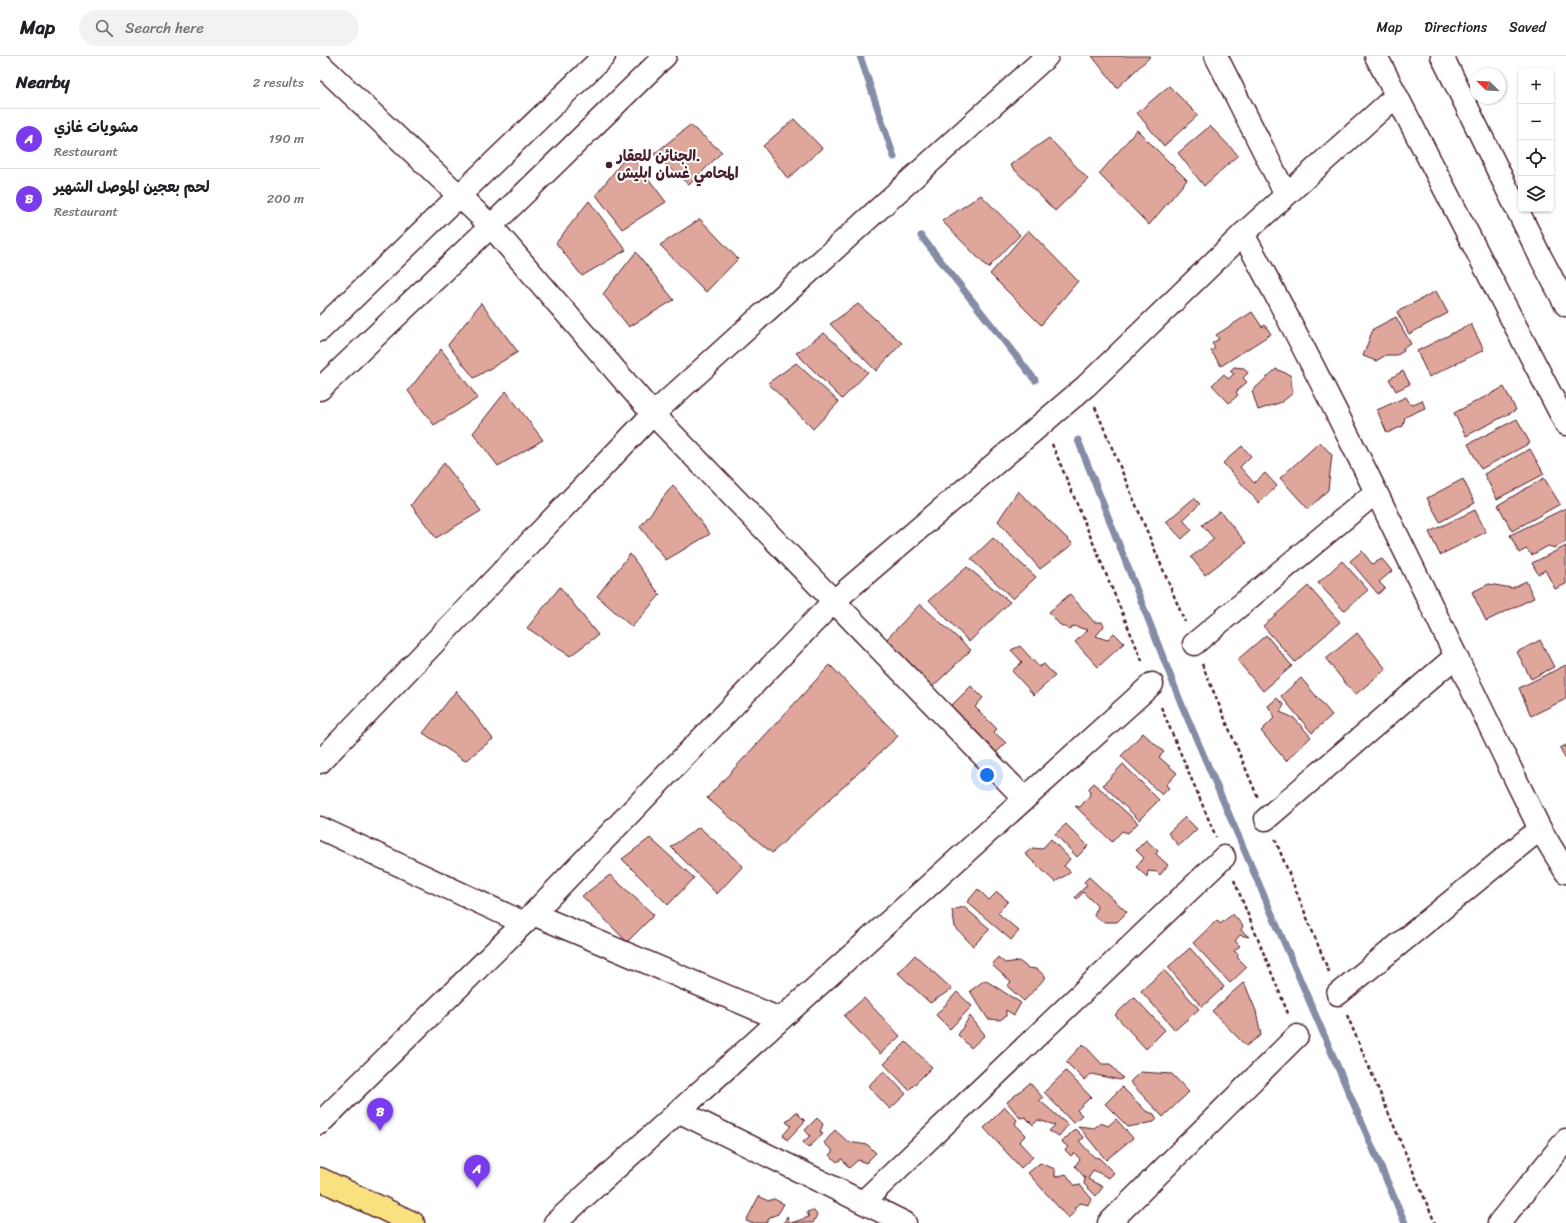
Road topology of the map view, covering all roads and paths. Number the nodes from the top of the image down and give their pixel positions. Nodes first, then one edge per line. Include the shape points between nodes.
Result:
1 (604, 56) edge
2 (664, 56) edge
3 (1046, 56) edge
4 (1216, 56) edge
5 (1376, 56) edge
6 (1442, 56) edge
7 (320, 64) edge
8 (1396, 96) junction
9 (1286, 195) junction
10 (459, 196) junction
11 (491, 226) junction
12 (1243, 234) junction
13 (1566, 305) edge
14 (320, 330) edge
15 (320, 389) edge
16 (653, 414) junction
17 (1044, 424) junction
18 (1566, 424) edge
19 (1376, 492) junction
20 (834, 601) junction
21 (1194, 644) dead end
22 (1455, 657) junction
23 (1152, 684) junction
24 (320, 762) edge
25 (1024, 798) junction
26 (1266, 818) dead end
27 (320, 828) edge
28 (1540, 829) junction
29 (1224, 857) junction
30 (1566, 872) edge
31 (529, 918) junction
32 (1338, 994) dead end
33 (780, 1019) junction
34 (1297, 1036) joint
35 (678, 1111) junction
36 (320, 1123) edge
37 (1566, 1140) edge
38 (320, 1179) edge
39 (863, 1202) junction
40 (413, 1223) edge
41 (555, 1223) edge
42 (905, 1223) edge
43 (1109, 1223) edge
44 (1499, 1223) edge

1 - 10 street
2 - 11 street
3 - 16 street
4 - 9 street
5 - 8 street
6 - 13 street
7 - 10 street
8 - 9 street
8 - 18 street
9 - 12 street
10 - 11 street
10 - 14 street
11 - 15 street
11 - 16 street
12 - 17 street
12 - 19 street
16 - 20 street
16 - 24 street
17 - 20 street
17 - 23 path
19 - 21 street
19 - 22 street
20 - 25 street
20 - 31 street
22 - 26 street
22 - 28 street
23 - 25 street
23 - 29 path
25 - 33 street
27 - 31 street
28 - 30 street
28 - 32 street
29 - 34 path
29 - 39 street
31 - 33 street
31 - 36 street
33 - 35 street
34 - 43 street
35 - 39 street
35 - 41 street
37 - 44 street
38 - 40 main road
39 - 42 street

